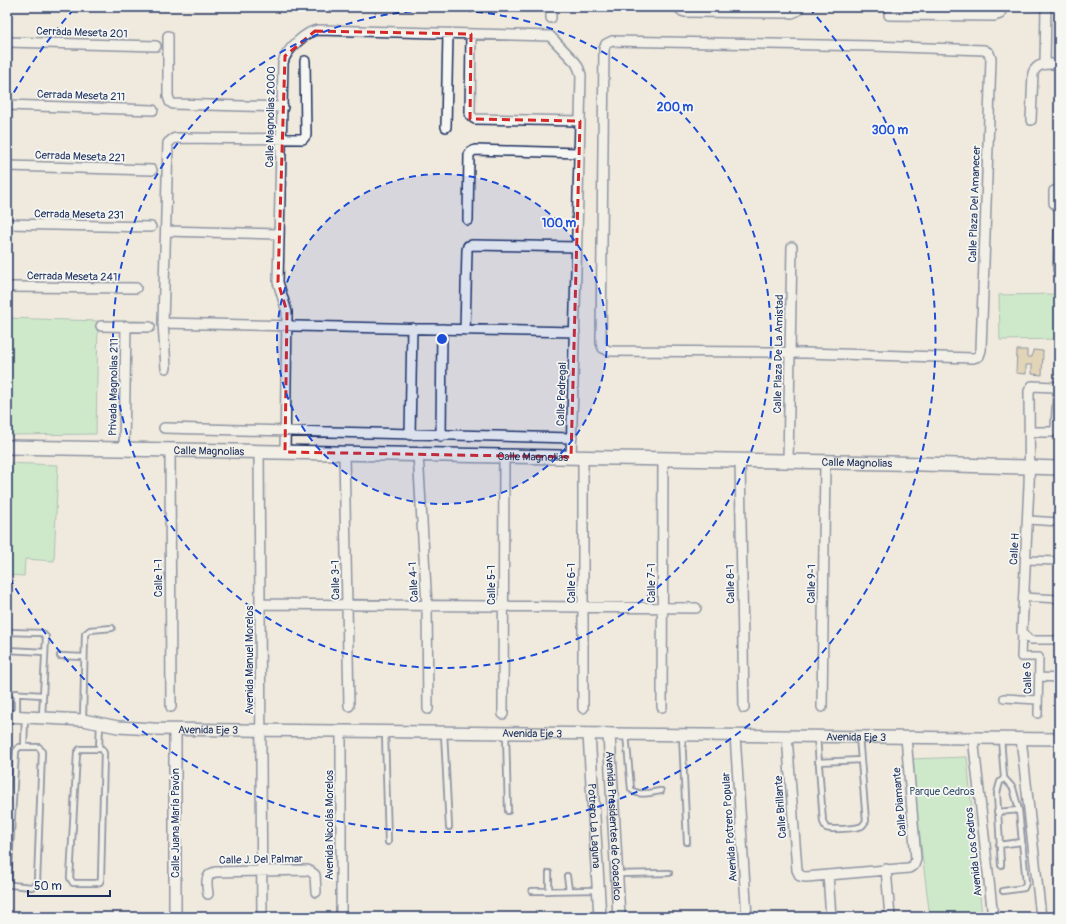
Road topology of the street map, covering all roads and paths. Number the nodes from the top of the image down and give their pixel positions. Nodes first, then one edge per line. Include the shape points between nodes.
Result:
1 (551, 7) edge
2 (678, 7) edge
3 (800, 7) edge
4 (1002, 7) edge
5 (1046, 7) edge
6 (889, 15) dead end
7 (551, 18) dead end
8 (448, 34) junction
9 (471, 34) junction
10 (168, 36) dead end
11 (7, 42) edge
12 (156, 46) dead end
13 (305, 61) dead end
14 (1045, 64) junction
15 (1059, 64) edge
16 (7, 105) edge
17 (283, 107) junction
18 (153, 110) dead end
19 (1031, 120) dead end
20 (580, 122) junction
21 (446, 127) dead end
22 (282, 140) junction
23 (579, 153) junction
24 (7, 166) edge
25 (152, 170) dead end
26 (1054, 191) dead end
27 (1059, 207) edge
28 (468, 220) dead end
29 (7, 224) edge
30 (151, 227) dead end
31 (1059, 228) edge
32 (166, 231) junction
33 (279, 234) junction
34 (576, 247) junction
35 (792, 247) dead end
36 (1059, 275) edge
37 (7, 287) edge
38 (136, 288) dead end
39 (163, 323) junction
40 (101, 326) dead end
41 (126, 326) junction
42 (150, 326) dead end
43 (287, 326) junction
44 (412, 328) junction
45 (442, 329) junction
46 (465, 330) junction
47 (575, 332) junction
48 (790, 353) junction
49 (166, 368) dead end
50 (164, 428) dead end
51 (285, 432) junction
52 (1029, 432) junction
53 (410, 435) junction
54 (441, 436) junction
55 (572, 438) junction
56 (7, 447) edge
57 (124, 449) junction
58 (170, 449) junction
59 (259, 451) junction
60 (284, 452) junction
61 (344, 453) junction
62 (418, 454) junction
63 (504, 456) junction
64 (577, 457) junction
65 (663, 459) junction
66 (740, 460) junction
67 (788, 461) junction
68 (824, 462) junction
69 (1030, 467) junction
70 (1059, 468) edge
71 (1028, 520) junction
72 (1059, 522) edge
73 (1025, 560) junction
74 (1059, 562) edge
75 (1023, 597) junction
76 (1059, 599) edge
77 (261, 604) junction
78 (347, 604) junction
79 (427, 606) junction
80 (503, 607) junction
81 (583, 608) junction
82 (663, 608) junction
83 (696, 608) dead end
84 (112, 628) dead end
85 (7, 632) edge
86 (1022, 632) junction
87 (1059, 640) edge
88 (7, 650) edge
89 (45, 652) junction
90 (60, 656) dead end
91 (84, 657) junction
92 (1039, 677) junction
93 (1059, 678) edge
94 (7, 693) edge
95 (17, 693) junction
96 (43, 695) junction
97 (1004, 698) dead end
98 (1038, 700) junction
99 (348, 706) dead end
100 (171, 707) dead end
101 (662, 707) dead end
102 (822, 707) dead end
103 (583, 708) dead end
104 (744, 708) dead end
105 (428, 709) dead end
106 (503, 714) dead end
107 (1038, 714) dead end
108 (16, 717) edge
109 (42, 717) junction
110 (83, 720) junction
111 (100, 723) junction
112 (175, 730) junction
113 (261, 730) junction
114 (341, 732) junction
115 (385, 732) junction
116 (444, 733) junction
117 (506, 733) junction
118 (589, 734) junction
119 (609, 734) junction
120 (626, 734) junction
121 (682, 735) junction
122 (735, 735) junction
123 (787, 736) junction
124 (817, 736) junction
125 (859, 736) junction
126 (906, 737) junction
127 (973, 737) junction
128 (1001, 738) junction
129 (1022, 738) junction
130 (1059, 739) edge
131 (24, 746) junction
132 (99, 749) junction
133 (861, 760) junction
134 (818, 762) junction
135 (1004, 778) junction
136 (661, 791) dead end
137 (1019, 810) junction
138 (508, 811) dead end
139 (997, 812) junction
140 (449, 827) dead end
141 (388, 842) dead end
142 (688, 842) dead end
143 (1021, 842) junction
144 (999, 844) junction
145 (1001, 865) dead end
146 (886, 869) junction
147 (262, 872) junction
148 (549, 873) dead end
149 (669, 873) dead end
150 (617, 874) junction
151 (828, 875) junction
152 (567, 876) dead end
153 (569, 890) junction
154 (598, 890) junction
155 (532, 891) dead end
156 (549, 891) junction
157 (1003, 891) dead end
158 (316, 892) dead end
159 (208, 894) dead end
160 (176, 917) edge
161 (262, 917) edge
162 (341, 917) edge
163 (600, 917) edge
164 (619, 917) edge
165 (747, 917) edge
166 (831, 917) edge
167 (890, 917) edge
168 (993, 917) edge
169 (1041, 917) edge

1 - 7 street
2 - 3 street via 685,12 792,14
4 - 6 street via 1000,14 994,16
5 - 14 street
8 - 9 street, Calle Magnolias 2000
8 - 17 street, Calle Magnolias 2000 via 312,31 285,56
8 - 21 street
9 - 20 street, Calle Magnolias 2000 via 550,36 579,69
9 - 20 street via 472,117
10 - 17 street via 168,96 173,104
11 - 12 street, Cerrada Meseta 201
13 - 22 street via 306,137 301,140
14 - 15 street
14 - 19 street via 1037,67 1033,73
16 - 18 street, Cerrada Meseta 211
17 - 22 street, Calle Magnolias 2000
20 - 23 street
22 - 32 street via 170,140
22 - 33 street, Calle Magnolias 2000
23 - 28 street via 475,150 471,152
23 - 34 street, Calle Pedregal
24 - 25 street, Cerrada Meseta 221
26 - 27 street via 1054,204
29 - 30 street, Cerrada Meseta 231
31 - 36 lane via 1056,270
32 - 33 street
32 - 39 street
33 - 43 street, Calle Magnolias 2000 via 278,282 286,307
34 - 46 street via 468,246
34 - 47 street, Calle Pedregal
35 - 48 street, Calle Plaza De La Amistad
37 - 38 street, Cerrada Meseta 241
39 - 43 street
39 - 49 street
40 - 41 street
41 - 42 street
41 - 57 street, Privada Magnolias 211
43 - 44 street
43 - 51 street, Calle Magnolias 2000
44 - 45 street
44 - 53 street
45 - 46 street
45 - 54 street
46 - 47 street
47 - 55 street, Calle Pedregal
48 - 48 street, Calle Plaza Del Amanecer via 609,351 602,346 604,46 612,41 894,47 984,50 989,53 991,59 979,356 973,358
48 - 67 street, Calle Plaza De La Amistad
50 - 51 street
51 - 53 street
51 - 60 street, Calle Magnolias 2000
52 - 52 street, Calle H via 1030,388 1057,388 1057,427 1054,432
52 - 69 street, Calle H
53 - 54 street
54 - 55 street
55 - 64 street, Calle Pedregal
56 - 57 main road, Calle Magnolias
57 - 58 main road, Calle Magnolias
58 - 59 main road, Calle Magnolias
58 - 100 street, Calle 1-1
59 - 60 main road, Calle Magnolias
59 - 77 street, Avenida Manuel Morelos
60 - 61 main road, Calle Magnolias
61 - 62 main road, Calle Magnolias
61 - 78 street, Calle 3-1
62 - 63 main road, Calle Magnolias
62 - 79 street, Calle 4-1
63 - 64 main road, Calle Magnolias
63 - 80 street, Calle 5-1
64 - 65 main road, Calle Magnolias
64 - 81 street, Calle 6-1
65 - 66 main road, Calle Magnolias
65 - 82 street, Calle 7-1
66 - 67 main road, Calle Magnolias
66 - 104 street, Calle 8-1
67 - 68 main road, Calle Magnolias
68 - 69 main road, Calle Magnolias
68 - 102 street, Calle 9-1
69 - 70 main road, Calle Magnolias
69 - 71 street, Calle H
71 - 72 street
71 - 73 street, Calle H
73 - 74 street
73 - 75 street, Calle H
75 - 76 street
75 - 86 street, Calle H
77 - 78 street
77 - 113 street, Avenida Manuel Morelos
78 - 79 street
78 - 99 street, Calle 3-1
79 - 80 street
79 - 105 street, Calle 4-1
80 - 81 street
80 - 106 street, Calle 5-1
81 - 82 street
81 - 103 street, Calle 6-1
82 - 83 street
82 - 101 street, Calle 7-1
84 - 91 lane via 87,631
85 - 89 lane via 43,634 46,639
86 - 87 street via 1030,640
86 - 92 street, Calle G via 1021,657 1039,657
88 - 89 lane
89 - 96 lane
90 - 91 lane
91 - 110 lane
92 - 93 street
92 - 98 street, Calle G
94 - 95 lane
95 - 96 lane
95 - 108 lane
96 - 109 lane
97 - 98 street
98 - 107 street, Calle G
108 - 109 street, Avenida Eje 3
108 - 131 lane
109 - 110 street, Avenida Eje 3
110 - 111 street, Avenida Eje 3
111 - 112 street, Avenida Eje 3 via 135,729
111 - 132 lane
112 - 113 street, Avenida Eje 3
112 - 160 street, Calle Juana María Pavón
113 - 114 street, Avenida Eje 3
113 - 147 street, Avenida Manuel Morelos
114 - 115 street, Avenida Eje 3
114 - 162 street, Avenida Nicolás Morelos
115 - 116 street, Avenida Eje 3
115 - 141 lane
116 - 117 street, Avenida Eje 3
116 - 140 lane
117 - 118 street, Avenida Eje 3
117 - 138 lane
118 - 119 street, Avenida Eje 3
118 - 154 street, Potrero La Laguna
119 - 120 street, Avenida Eje 3
119 - 150 street, Avenida Presidentes de Coacalco
120 - 121 street, Avenida Eje 3
120 - 136 lane via 630,789 639,794
121 - 122 street, Avenida Eje 3
121 - 142 lane
122 - 123 street, Avenida Eje 3
122 - 165 street, Avenida Potrero Popular
123 - 124 street, Avenida Eje 3
123 - 151 street, Calle Brillante via 797,870 800,876 806,877
124 - 125 street, Avenida Eje 3
124 - 134 lane
125 - 126 street, Avenida Eje 3
125 - 133 lane
126 - 127 street, Avenida Eje 3
126 - 146 street, Calle Diamante via 916,859 914,865 909,868
127 - 128 street, Avenida Eje 3
127 - 168 street, Avenida Los Cedros
128 - 129 street, Avenida Eje 3
128 - 135 lane
129 - 130 street, Avenida Eje 3
129 - 169 street
131 - 131 lane via 16,751 8,881 11,885 32,887 37,882 42,752 39,747
132 - 132 lane via 82,749 77,753 70,878 75,884 98,883 102,879 104,753
133 - 134 lane
133 - 134 lane via 866,821 859,827 832,830 826,828 823,822
135 - 137 lane via 1013,788
135 - 139 lane via 997,788
137 - 139 lane
137 - 143 lane
139 - 144 lane
143 - 144 lane
143 - 157 lane via 1026,885
144 - 145 lane
146 - 151 street
146 - 167 street
147 - 158 street, Calle J. Del Palmar via 310,871 316,878
147 - 159 street, Calle J. Del Palmar via 212,873 207,878
147 - 161 street, Avenida Manuel Morelos
148 - 156 lane
149 - 150 lane
150 - 164 street, Avenida Presidentes de Coacalco
151 - 166 street
152 - 153 lane
153 - 154 lane
153 - 156 lane
154 - 163 street, Potrero La Laguna
155 - 156 lane

